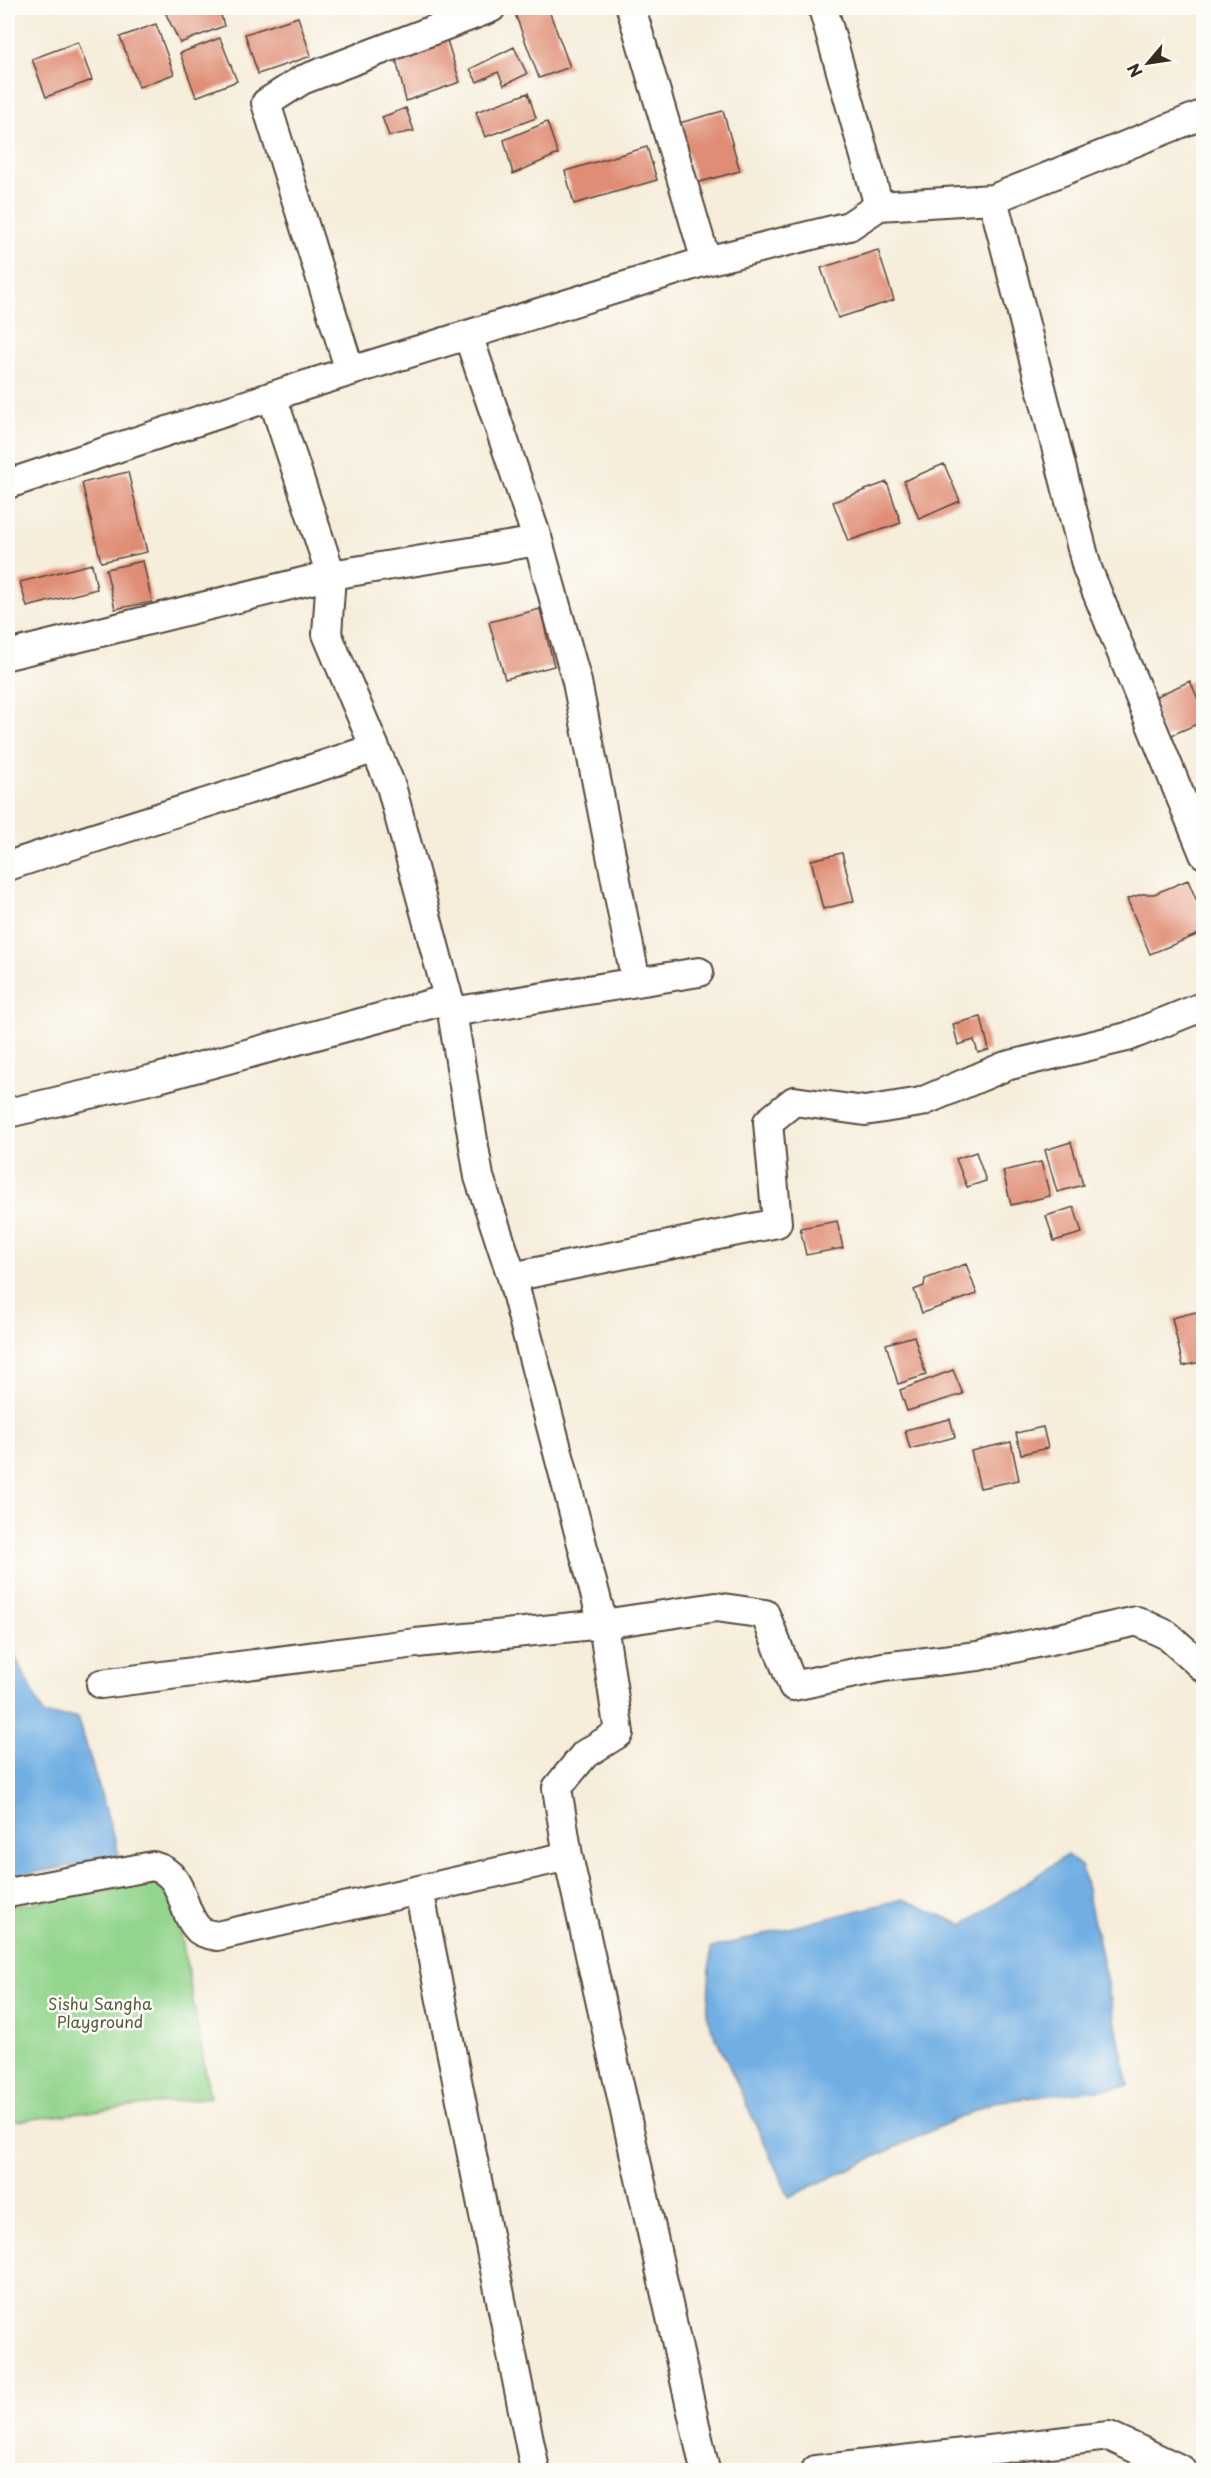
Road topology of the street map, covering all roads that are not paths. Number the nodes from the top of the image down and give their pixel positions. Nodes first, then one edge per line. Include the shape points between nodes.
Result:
1 (491, 8) edge
2 (631, 8) edge
3 (823, 8) edge
4 (1203, 114) edge
5 (993, 200) junction
6 (879, 206) junction
7 (706, 261) junction
8 (468, 335) junction
9 (350, 371) junction
10 (272, 396) junction
11 (8, 484) edge
12 (538, 541) junction
13 (331, 575) junction
14 (8, 655) edge
15 (375, 748) junction
16 (1203, 854) edge
17 (8, 866) edge
18 (699, 972) dead end
19 (636, 982) junction
20 (451, 1005) junction
21 (1203, 1006) edge
22 (8, 1113) edge
23 (512, 1277) junction
24 (603, 1624) junction
25 (1203, 1668) edge
26 (101, 1684) dead end
27 (568, 1856) junction
28 (419, 1890) junction
29 (8, 1893) edge
30 (535, 2470) edge
31 (705, 2470) edge
32 (816, 2470) edge
33 (1182, 2470) edge

1 - 9 street via 302,80 266,103
2 - 7 street
3 - 6 street
4 - 5 street
5 - 6 street
5 - 16 street via 1087,568
6 - 7 street via 849,226
7 - 8 street
8 - 9 street
8 - 12 street
9 - 10 street
10 - 11 street
10 - 13 street
12 - 13 street
12 - 19 street via 577,682
13 - 14 street
13 - 15 street via 327,634
15 - 17 street
15 - 20 street via 391,786
18 - 19 street
19 - 20 street
20 - 22 street
20 - 23 street via 479,1177
21 - 23 street via 1127,1036 1006,1066 921,1102 865,1111 794,1101 768,1122 777,1223
23 - 24 street
24 - 25 street via 716,1606 765,1614 793,1686 883,1667 978,1656 1137,1621 1167,1635
24 - 26 street via 416,1643
24 - 27 street via 619,1734 585,1754 557,1788
27 - 28 street
27 - 31 street
28 - 29 street via 217,1936 200,1931 170,1874 153,1866
28 - 30 street
32 - 33 street via 1109,2436

